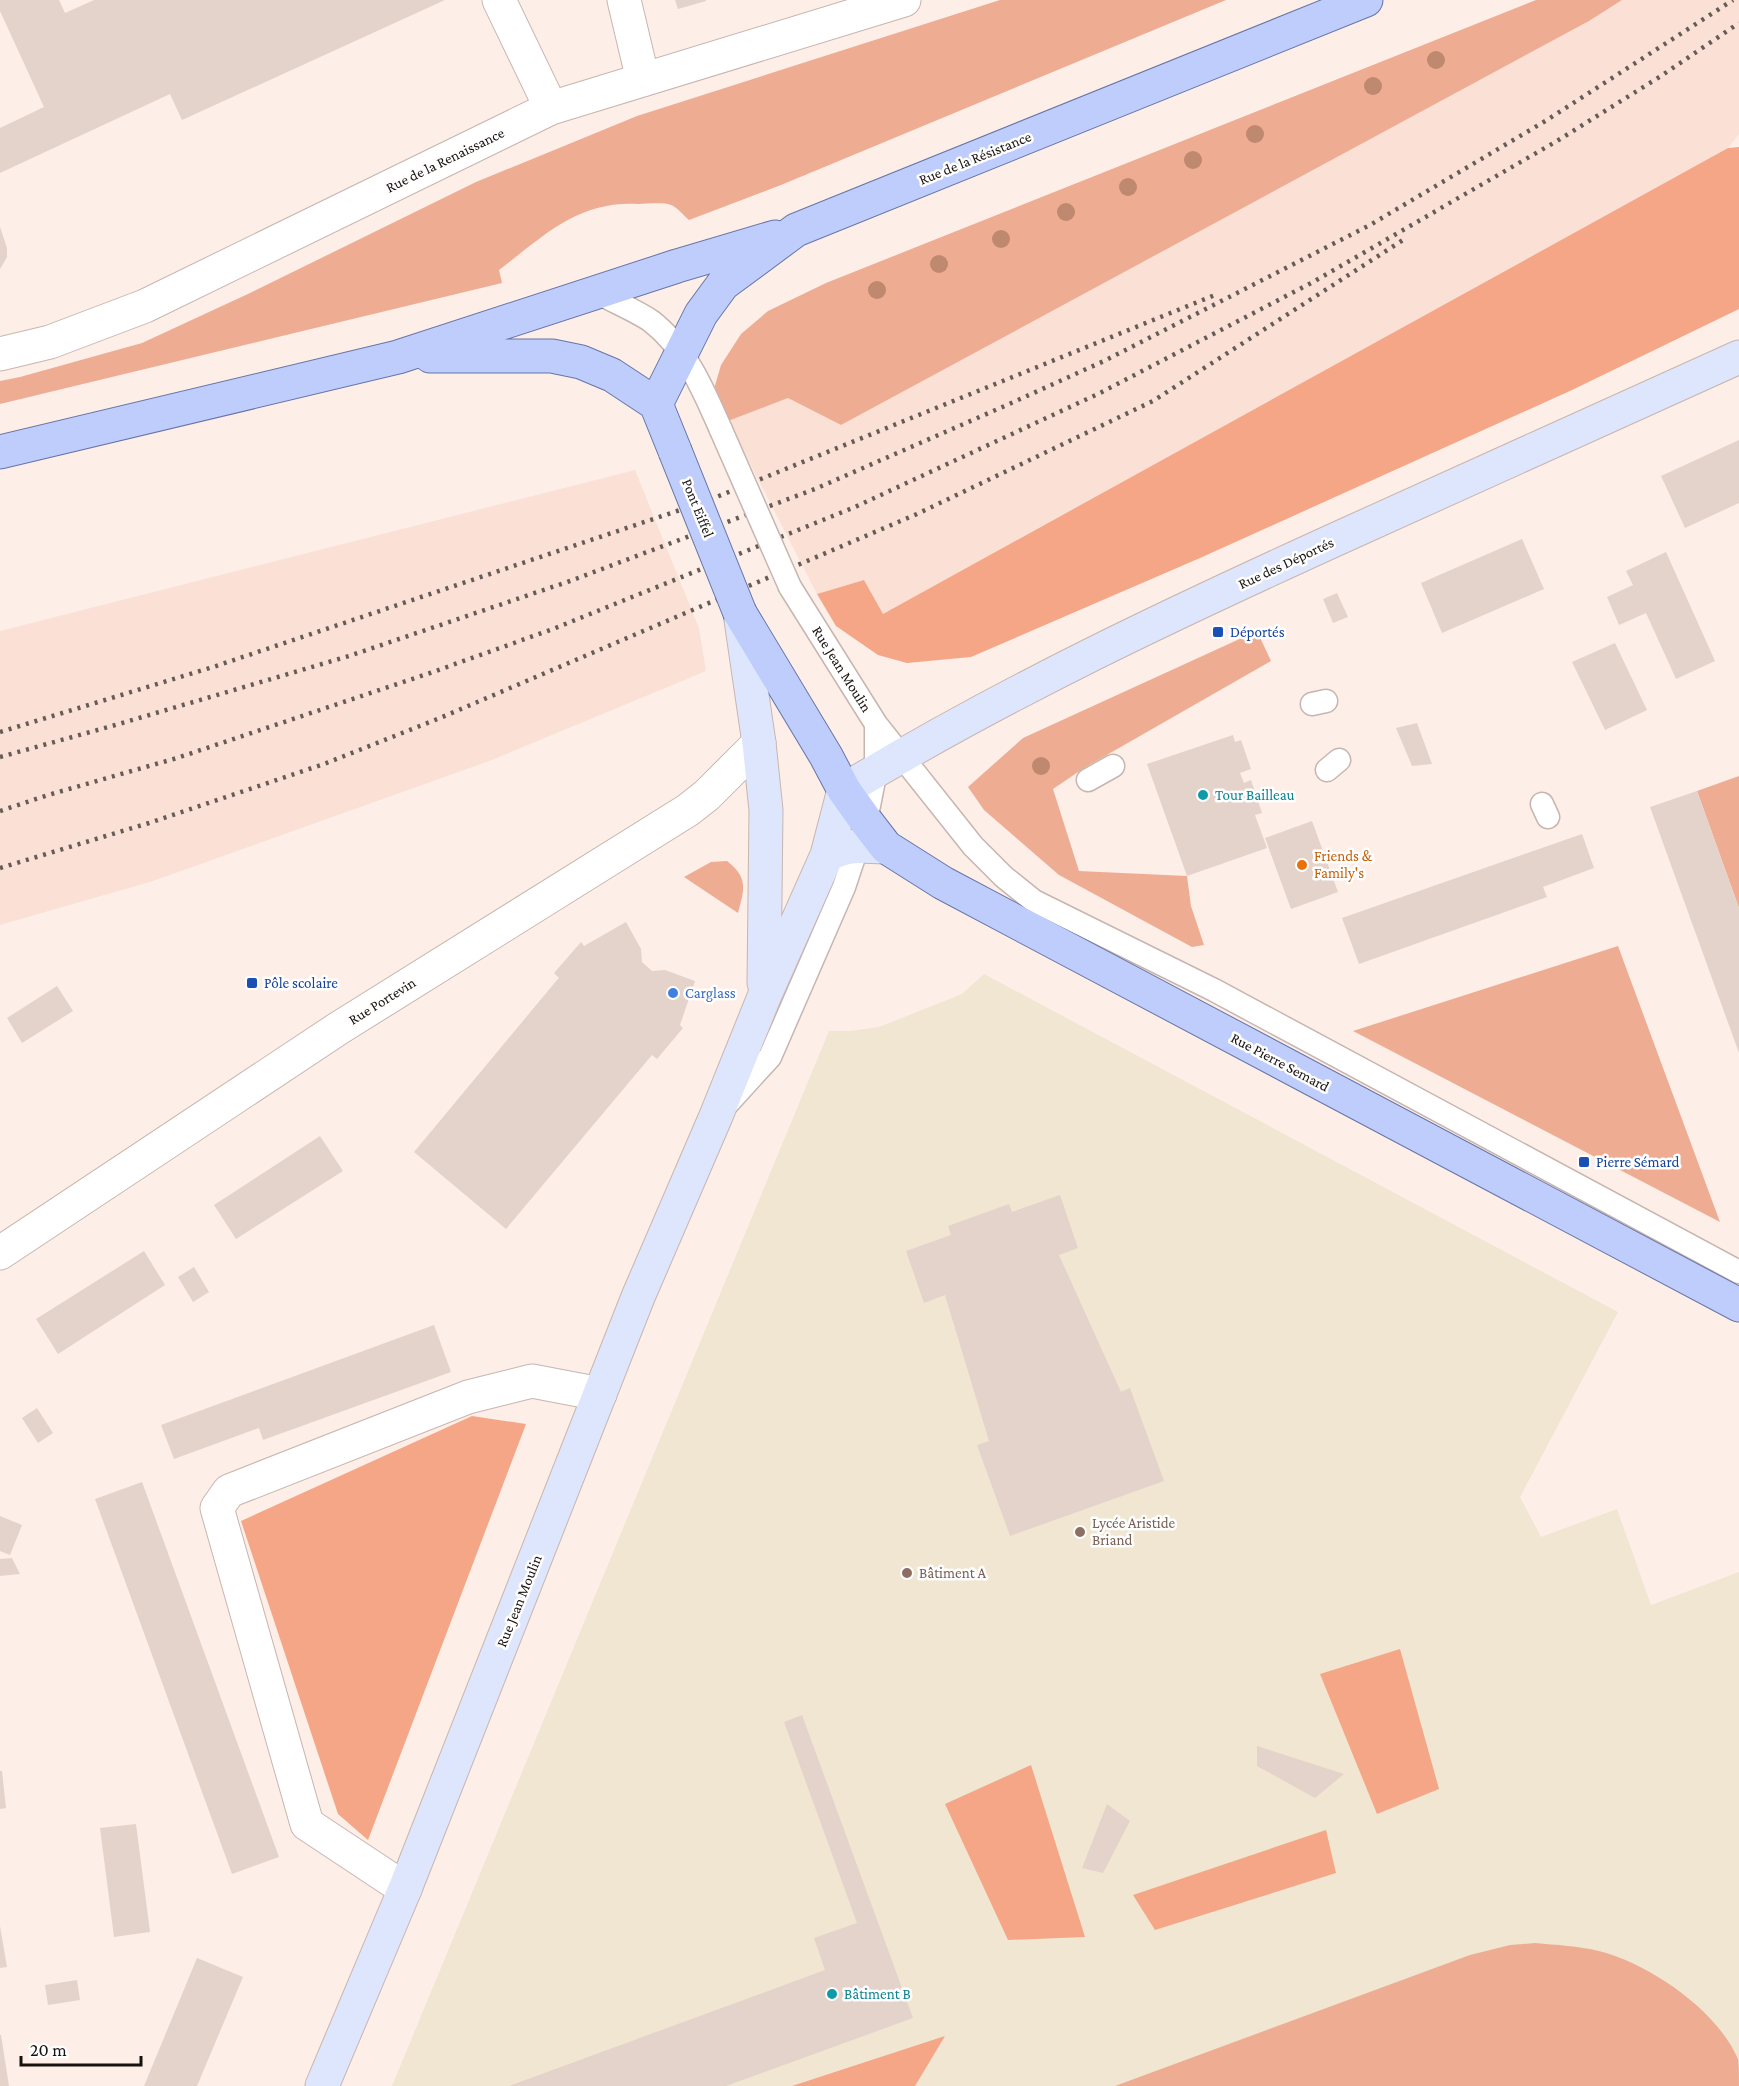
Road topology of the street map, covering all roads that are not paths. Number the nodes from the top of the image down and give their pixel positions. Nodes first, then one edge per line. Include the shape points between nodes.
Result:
1 (499, 0) edge
2 (624, 0) edge
3 (904, 0) edge
4 (1366, 0) edge
5 (643, 80) junction
6 (552, 108) junction
7 (796, 230) junction
8 (597, 292) junction
9 (681, 351) junction
10 (0, 354) edge
11 (398, 357) junction
12 (1739, 357) edge
13 (656, 404) junction
14 (0, 452) edge
15 (740, 613) junction
16 (759, 743) junction
17 (889, 762) junction
18 (1113, 766) dead end
19 (1088, 780) dead end
20 (844, 790) junction
21 (859, 842) junction
22 (764, 997) junction
23 (716, 1116) junction
24 (0, 1253) edge
25 (1739, 1272) edge
26 (1739, 1305) edge
27 (600, 1394) junction
28 (405, 1889) junction
29 (322, 2086) edge

1 - 6 street
2 - 5 street
3 - 5 street, Rue de la Renaissance
4 - 7 main road, Rue de la Résistance
5 - 6 street, Rue de la Renaissance
6 - 10 street, Rue de la Renaissance via 145,306 50,342
7 - 8 main road
7 - 9 main road, Rue de la Résistance via 723,284
8 - 9 lane, Rue Jean Moulin via 650,321
8 - 11 main road
9 - 13 main road, Rue de la Résistance
9 - 17 lane, Rue Jean Moulin, bridge via 721,430 790,587 876,724
11 - 13 main road via 552,356 581,362 612,375
11 - 14 main road
12 - 17 main road, Rue des Déportés via 1203,601 1020,690
13 - 15 main road, Pont Eiffel, bridge
15 - 16 main road, Pont Eiffel
15 - 20 main road, Pont Eiffel
16 - 22 main road, Rue Jean Moulin via 766,810
16 - 24 street, Rue Portevin via 688,810 339,1028
17 - 20 main road, Rue des Déportés
17 - 21 lane, Rue Jean Moulin
17 - 25 lane via 1004,877 1034,901 1214,990
18 - 19 lane
20 - 21 main road, Rue Pierre Semard
20 - 21 main road, Rue Jean Moulin
21 - 22 main road, Rue Jean Moulin
21 - 23 lane, Rue Jean Moulin via 844,888 770,1057
21 - 26 main road, Rue Pierre Semard
22 - 23 main road, Rue Jean Moulin
23 - 27 main road, Rue Jean Moulin
27 - 28 main road, Rue Jean Moulin
27 - 28 street via 532,1381 468,1397 229,1491 217,1508 307,1824
28 - 29 main road, Rue Jean Moulin

